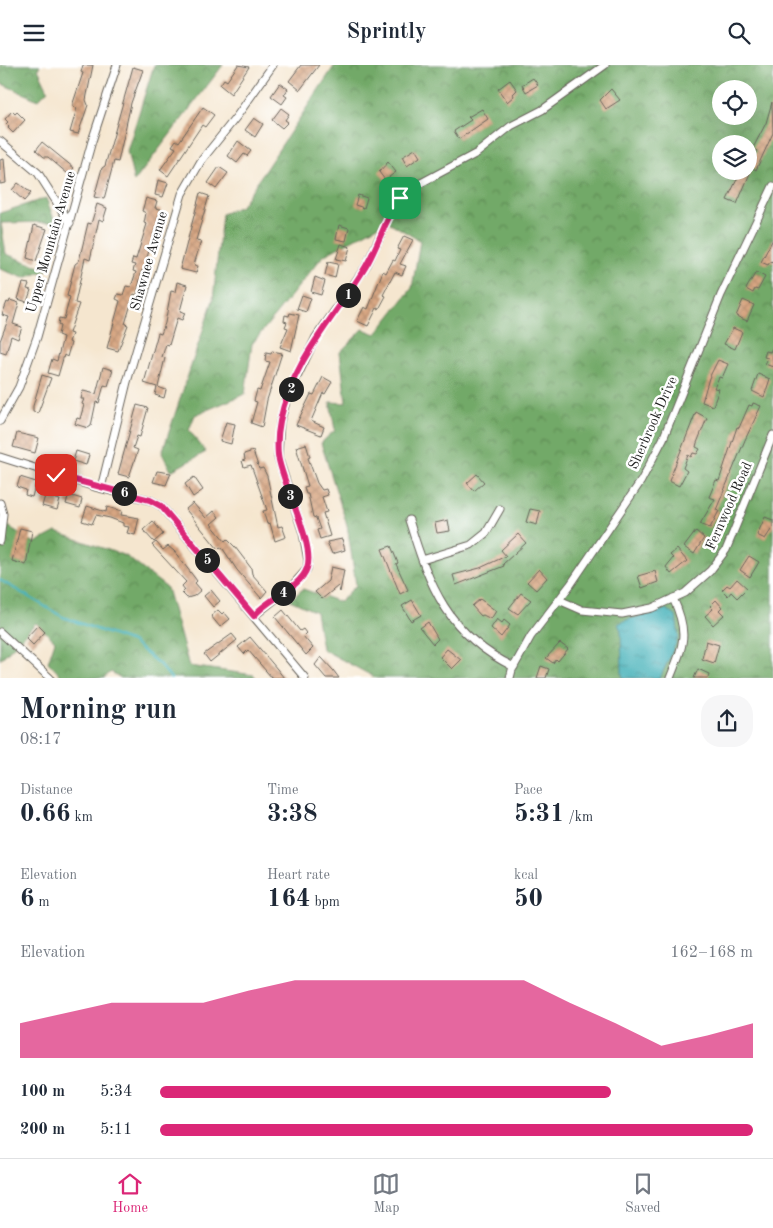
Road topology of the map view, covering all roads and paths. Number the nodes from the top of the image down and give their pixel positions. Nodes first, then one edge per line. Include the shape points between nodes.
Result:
1 (117, 65) edge
2 (273, 65) edge
3 (605, 65) edge
4 (0, 141) edge
5 (773, 186) edge
6 (70, 223) junction
7 (0, 421) edge
8 (773, 435) edge
9 (0, 457) edge
10 (101, 488) junction
11 (0, 503) edge
12 (500, 509) dead end
13 (409, 519) dead end
14 (0, 541) edge
15 (422, 560) junction
16 (673, 598) junction
17 (559, 599) junction
18 (254, 616) junction
19 (0, 632) edge
20 (514, 667) junction
21 (50, 678) edge
22 (305, 678) edge
23 (510, 678) edge
24 (670, 678) edge

1 - 6 street, Upper Mountain Avenue
2 - 10 street, Shawnee Avenue via 201,161 182,194 127,382
3 - 18 street via 552,104 511,126 470,157 408,191 392,209 367,265 316,337 288,396 280,422 278,457 305,540 307,569 292,586
4 - 6 street via 38,173
5 - 17 street, Sherbrook Drive via 720,295 663,439 627,504
6 - 7 street, Upper Mountain Avenue via 38,337 19,387
8 - 16 street, Fernwood Road via 726,550 710,571
9 - 10 street
10 - 18 street via 150,500 161,506
11 - 14 street via 3,514
12 - 15 street via 486,533 471,545
13 - 15 street
15 - 20 street via 435,592 469,638
16 - 17 street, Fernwood Road via 652,608 622,614 582,610
16 - 24 street via 684,624 684,635
17 - 20 street, Sherbrook Drive via 530,636
18 - 22 street
19 - 21 street
20 - 23 street, Sherbrook Drive

